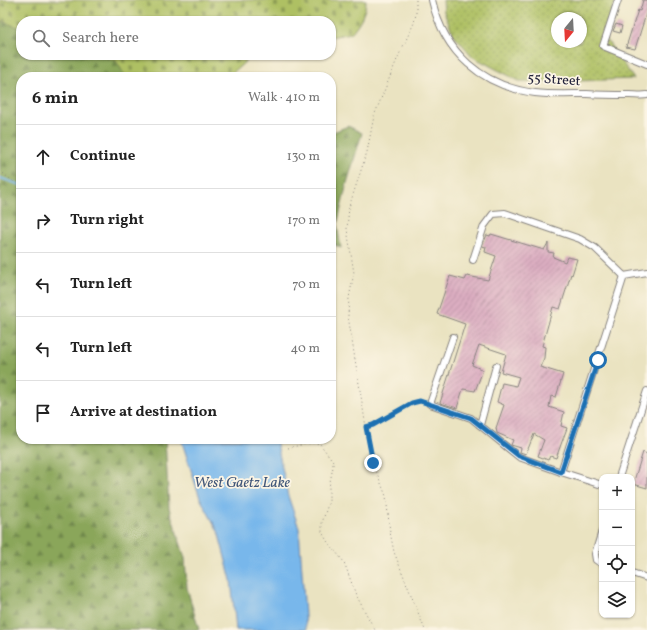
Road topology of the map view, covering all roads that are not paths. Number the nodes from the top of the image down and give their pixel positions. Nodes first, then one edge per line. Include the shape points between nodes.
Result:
1 (432, 0) edge
2 (618, 0) edge
3 (647, 64) edge
4 (647, 95) edge
5 (473, 260) dead end
6 (647, 272) edge
7 (624, 276) junction
8 (453, 337) dead end
9 (496, 366) dead end
10 (647, 391) edge
11 (480, 425) junction
12 (561, 472) junction
13 (620, 474) edge
14 (599, 484) edge
15 (599, 541) edge
16 (599, 562) edge
17 (635, 574) edge
18 (647, 578) edge

1 - 4 street, 55 Street via 441,26 455,50 477,72 506,87 537,93
2 - 3 street via 603,46
5 - 7 street via 484,226 493,214 506,213 584,242 595,248
6 - 7 street
7 - 12 street
8 - 11 street via 430,404 471,418
9 - 11 street
10 - 13 street
11 - 12 street via 519,456
12 - 14 street
15 - 16 street via 595,554
17 - 18 street

